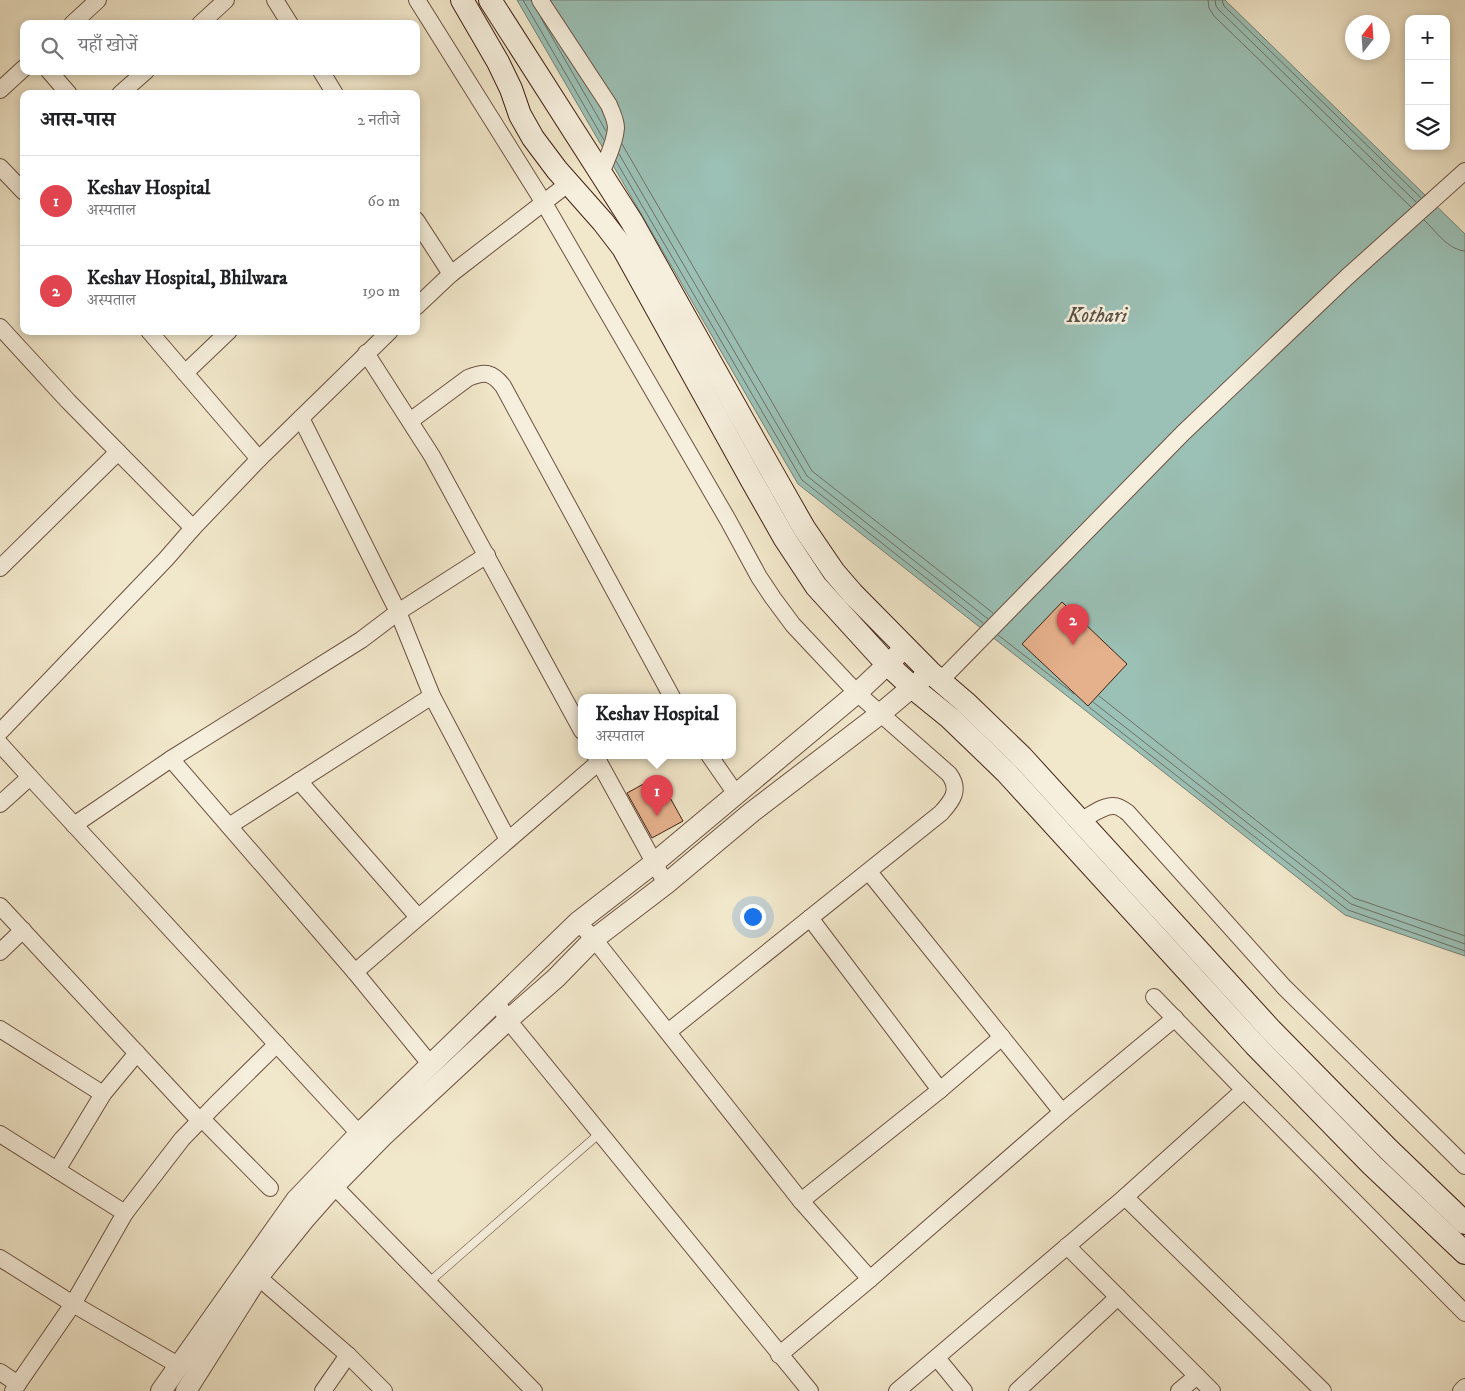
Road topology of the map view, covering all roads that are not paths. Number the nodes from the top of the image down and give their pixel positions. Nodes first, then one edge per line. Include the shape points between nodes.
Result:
1 (98, 0) edge
2 (226, 0) edge
3 (275, 0) edge
4 (417, 0) edge
5 (462, 0) edge
6 (490, 0) edge
7 (540, 0) edge
8 (76, 20) edge
9 (204, 20) edge
10 (288, 20) edge
11 (20, 72) edge
12 (52, 75) edge
13 (141, 75) edge
14 (323, 75) edge
15 (0, 90) edge
16 (65, 90) edge
17 (125, 90) edge
18 (333, 90) edge
19 (0, 167) edge
20 (1465, 171) edge
21 (601, 174) junction
22 (569, 183) junction
23 (20, 188) edge
24 (544, 204) junction
25 (420, 226) edge
26 (451, 274) junction
27 (420, 303) edge
28 (0, 326) edge
29 (152, 335) edge
30 (225, 335) edge
31 (386, 335) edge
32 (366, 353) junction
33 (185, 373) junction
34 (301, 418) junction
35 (410, 421) junction
36 (118, 452) junction
37 (259, 459) junction
38 (193, 528) junction
39 (487, 555) junction
40 (3, 561) edge
41 (398, 612) junction
42 (906, 647) junction
43 (887, 664) junction
44 (935, 676) junction
45 (913, 688) junction
46 (858, 693) junction
47 (670, 694) edge
48 (432, 696) junction
49 (880, 714) junction
50 (578, 725) edge
51 (0, 732) edge
52 (0, 744) edge
53 (596, 759) edge
54 (598, 759) edge
55 (713, 759) edge
56 (171, 760) junction
57 (30, 777) junction
58 (299, 781) junction
59 (736, 794) junction
60 (0, 804) edge
61 (1080, 821) junction
62 (74, 825) junction
63 (229, 826) junction
64 (508, 840) junction
65 (654, 863) junction
66 (869, 872) junction
67 (666, 884) junction
68 (0, 906) edge
69 (418, 918) junction
70 (810, 918) junction
71 (578, 922) junction
72 (23, 930) junction
73 (594, 939) junction
74 (0, 952) edge
75 (356, 972) junction
76 (1154, 997) dead end
77 (496, 1001) junction
78 (1175, 1018) junction
79 (508, 1020) junction
80 (0, 1029) edge
81 (668, 1032) junction
82 (1002, 1037) junction
83 (277, 1044) junction
84 (137, 1053) junction
85 (431, 1065) junction
86 (940, 1090) junction
87 (1244, 1090) junction
88 (103, 1094) junction
89 (1062, 1112) junction
90 (200, 1120) junction
91 (600, 1133) junction
92 (0, 1134) edge
93 (366, 1141) junction
94 (1465, 1166) edge
95 (56, 1170) junction
96 (334, 1186) junction
97 (270, 1188) dead end
98 (1125, 1197) junction
99 (802, 1201) junction
100 (125, 1213) junction
101 (1465, 1223) edge
102 (1068, 1246) junction
103 (1465, 1254) edge
104 (0, 1258) edge
105 (258, 1277) junction
106 (870, 1279) junction
107 (428, 1283) junction
108 (1118, 1297) junction
109 (74, 1304) junction
110 (1465, 1313) edge
111 (348, 1355) junction
112 (779, 1355) junction
113 (937, 1358) junction
114 (178, 1365) junction
115 (0, 1372) edge
116 (1197, 1376) junction
117 (15, 1387) edge
118 (1465, 1387) edge
119 (1319, 1390) edge
120 (161, 1391) edge
121 (186, 1391) edge
122 (322, 1391) edge
123 (384, 1391) edge
124 (534, 1391) edge
125 (810, 1391) edge
126 (897, 1391) edge
127 (964, 1391) edge
128 (1017, 1391) edge
129 (1179, 1391) edge
130 (1212, 1391) edge
131 (1461, 1391) edge

1 - 8 street
2 - 9 street
3 - 10 street
4 - 24 street
5 - 22 main road via 498,62 533,138
6 - 21 main road
7 - 21 street via 614,117 614,140
11 - 15 street
12 - 16 street
13 - 17 street
14 - 18 street
19 - 23 street
20 - 44 street via 1347,277
21 - 42 main road via 632,222 804,528 834,572
22 - 24 street
22 - 43 main road via 623,248 785,539 816,586
24 - 26 street
24 - 46 street via 759,577 793,625
25 - 26 street
26 - 27 street
28 - 36 street
29 - 33 street
30 - 33 street
31 - 32 street
32 - 34 street
32 - 35 street
33 - 37 street
34 - 37 street
34 - 41 street
35 - 39 street
35 - 47 street via 468,378 488,373 497,378
36 - 38 street
36 - 40 street
37 - 38 street
38 - 51 street
39 - 41 street
39 - 50 street
41 - 48 street
41 - 56 street via 361,640
42 - 43 street
42 - 44 main road
43 - 45 main road
43 - 46 street
44 - 45 street
44 - 61 main road via 1022,757
45 - 49 street
45 - 103 main road via 950,718 1006,772 1255,1045 1372,1165
46 - 49 street
46 - 59 street
48 - 58 street
48 - 64 street
49 - 66 street via 949,774 955,786 952,799 941,813
49 - 67 street via 752,812
52 - 57 street
53 - 64 street
54 - 65 street
55 - 59 street
56 - 62 street
56 - 63 street
57 - 60 street
57 - 62 street
58 - 63 street
58 - 69 street
59 - 65 street
61 - 94 street via 1114,806 1128,814 1284,987
61 - 101 main road via 1271,1030
62 - 83 street
63 - 75 street
64 - 69 street
65 - 67 street
65 - 71 street
66 - 70 street
66 - 82 street
67 - 73 street
68 - 72 street
69 - 75 street
70 - 81 street
70 - 86 street
71 - 73 street
71 - 77 street
72 - 74 street
72 - 84 street
73 - 79 street
73 - 81 street
75 - 85 street
76 - 78 street
77 - 79 street
77 - 85 street
78 - 87 street
78 - 89 street
79 - 91 street
79 - 93 street
80 - 88 street
81 - 99 street
82 - 86 street
82 - 89 street
83 - 90 street
83 - 93 street
84 - 88 street
84 - 90 street
85 - 93 street
86 - 99 street
87 - 98 street
87 - 110 street
88 - 95 street
89 - 106 street
90 - 97 street
90 - 100 street
91 - 107 lane
91 - 112 street
92 - 95 street
93 - 96 street
93 - 114 street via 296,1200
95 - 100 street
96 - 105 street
96 - 107 street
98 - 102 street
98 - 119 street
99 - 106 street
100 - 109 street
102 - 108 street
102 - 113 street
104 - 109 street
105 - 111 street
105 - 121 street
106 - 112 street
107 - 124 street
108 - 116 street
108 - 128 street
109 - 114 street
109 - 117 street
111 - 122 street
111 - 123 street
112 - 125 street
113 - 126 street
113 - 127 street
114 - 120 street
115 - 117 street
116 - 129 street
116 - 130 street
118 - 131 street

